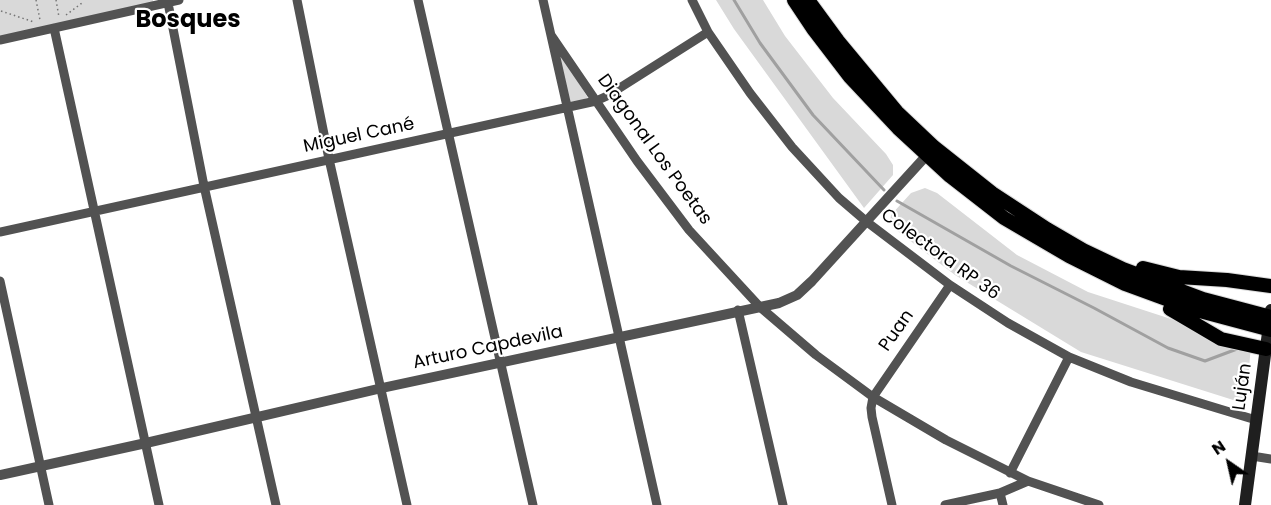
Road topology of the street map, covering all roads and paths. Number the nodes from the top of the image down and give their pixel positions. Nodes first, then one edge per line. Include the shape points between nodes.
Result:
1 (36, 0) edge
2 (56, 0) edge
3 (179, 0) edge
4 (297, 0) edge
5 (418, 0) edge
6 (543, 0) edge
7 (692, 0) edge
8 (794, 0) edge
9 (808, 0) edge
10 (82, 3) dead end
11 (168, 3) junction
12 (1, 11) edge
13 (54, 28) junction
14 (708, 32) junction
15 (551, 35) junction
16 (0, 40) edge
17 (596, 101) junction
18 (567, 108) junction
19 (447, 134) junction
20 (926, 156) junction
21 (329, 159) junction
22 (204, 186) junction
23 (95, 211) junction
24 (867, 222) junction
25 (1047, 229) junction
26 (0, 232) edge
27 (1113, 278) junction
28 (0, 281) edge
29 (950, 285) junction
30 (1271, 286) edge
31 (760, 307) junction
32 (738, 310) junction
33 (1270, 321) edge
34 (619, 337) junction
35 (1268, 349) edge
36 (1069, 357) junction
37 (500, 362) junction
38 (382, 388) junction
39 (873, 396) junction
40 (257, 417) junction
41 (1256, 420) junction
42 (146, 443) junction
43 (1252, 456) junction
44 (1271, 459) edge
45 (41, 465) junction
46 (1010, 473) junction
47 (0, 475) edge
48 (1028, 481) junction
49 (1248, 485) junction
50 (1000, 493) junction
51 (49, 505) edge
52 (159, 505) edge
53 (276, 505) edge
54 (407, 505) edge
55 (532, 505) edge
56 (657, 505) edge
57 (783, 505) edge
58 (892, 505) edge
59 (945, 505) edge
60 (1003, 505) edge
61 (1099, 505) edge
62 (1238, 505) edge
63 (1245, 505) edge

1 - 12 path via 41,24
2 - 10 path via 60,20
3 - 11 street
4 - 21 street
5 - 19 street
6 - 15 street
7 - 14 street, Colectora RP 36
8 - 20 main road via 850,77
9 - 25 main road via 866,76 917,131 983,186
11 - 13 street
11 - 22 street
13 - 16 street
13 - 23 street
14 - 17 street, Miguel Cané
14 - 24 street, Colectora RP 36 via 792,147
15 - 17 street, Diagonal Los Poetas
15 - 18 street
17 - 18 street, Miguel Cané
17 - 31 street, Diagonal Los Poetas via 689,230
18 - 19 street, Miguel Cané
18 - 34 street
19 - 21 street, Miguel Cané
19 - 37 street
20 - 24 street, Arturo Capdevila
20 - 27 main road via 1004,218
21 - 22 street, Miguel Cané
21 - 38 street
22 - 23 street, Miguel Cané
22 - 40 street
23 - 26 street, Miguel Cané
23 - 42 street
24 - 29 street, Colectora RP 36
24 - 31 street, Arturo Capdevila via 805,288 788,299
25 - 30 main road via 1079,238 1160,273
25 - 33 main road via 1083,250 1149,279
27 - 33 main road via 1196,310
27 - 35 main road via 1212,334
28 - 45 street
29 - 36 street, Colectora RP 36
29 - 39 street, Puan
31 - 32 street, Arturo Capdevila
31 - 39 street, Diagonal Los Poetas via 816,355
32 - 34 street, Arturo Capdevila
32 - 57 street
33 - 35 main road, Luján
34 - 37 street, Arturo Capdevila
34 - 56 street
35 - 41 main road, Luján
36 - 41 street, Colectora RP 36 via 1131,382
36 - 46 street
37 - 38 street, Arturo Capdevila
37 - 55 street
38 - 40 street, Arturo Capdevila
38 - 54 street
39 - 46 street, Diagonal Los Poetas
39 - 58 street via 872,417
40 - 42 street, Arturo Capdevila
40 - 53 street
41 - 43 main road, Luján
42 - 45 street, Arturo Capdevila
42 - 52 street
43 - 44 street
43 - 49 main road, Luján
45 - 47 street, Arturo Capdevila
45 - 51 street
46 - 48 street, Diagonal Los Poetas
48 - 50 street
48 - 61 street, Diagonal Los Poetas
49 - 62 street
49 - 63 main road, Luján
50 - 59 street
50 - 60 street

